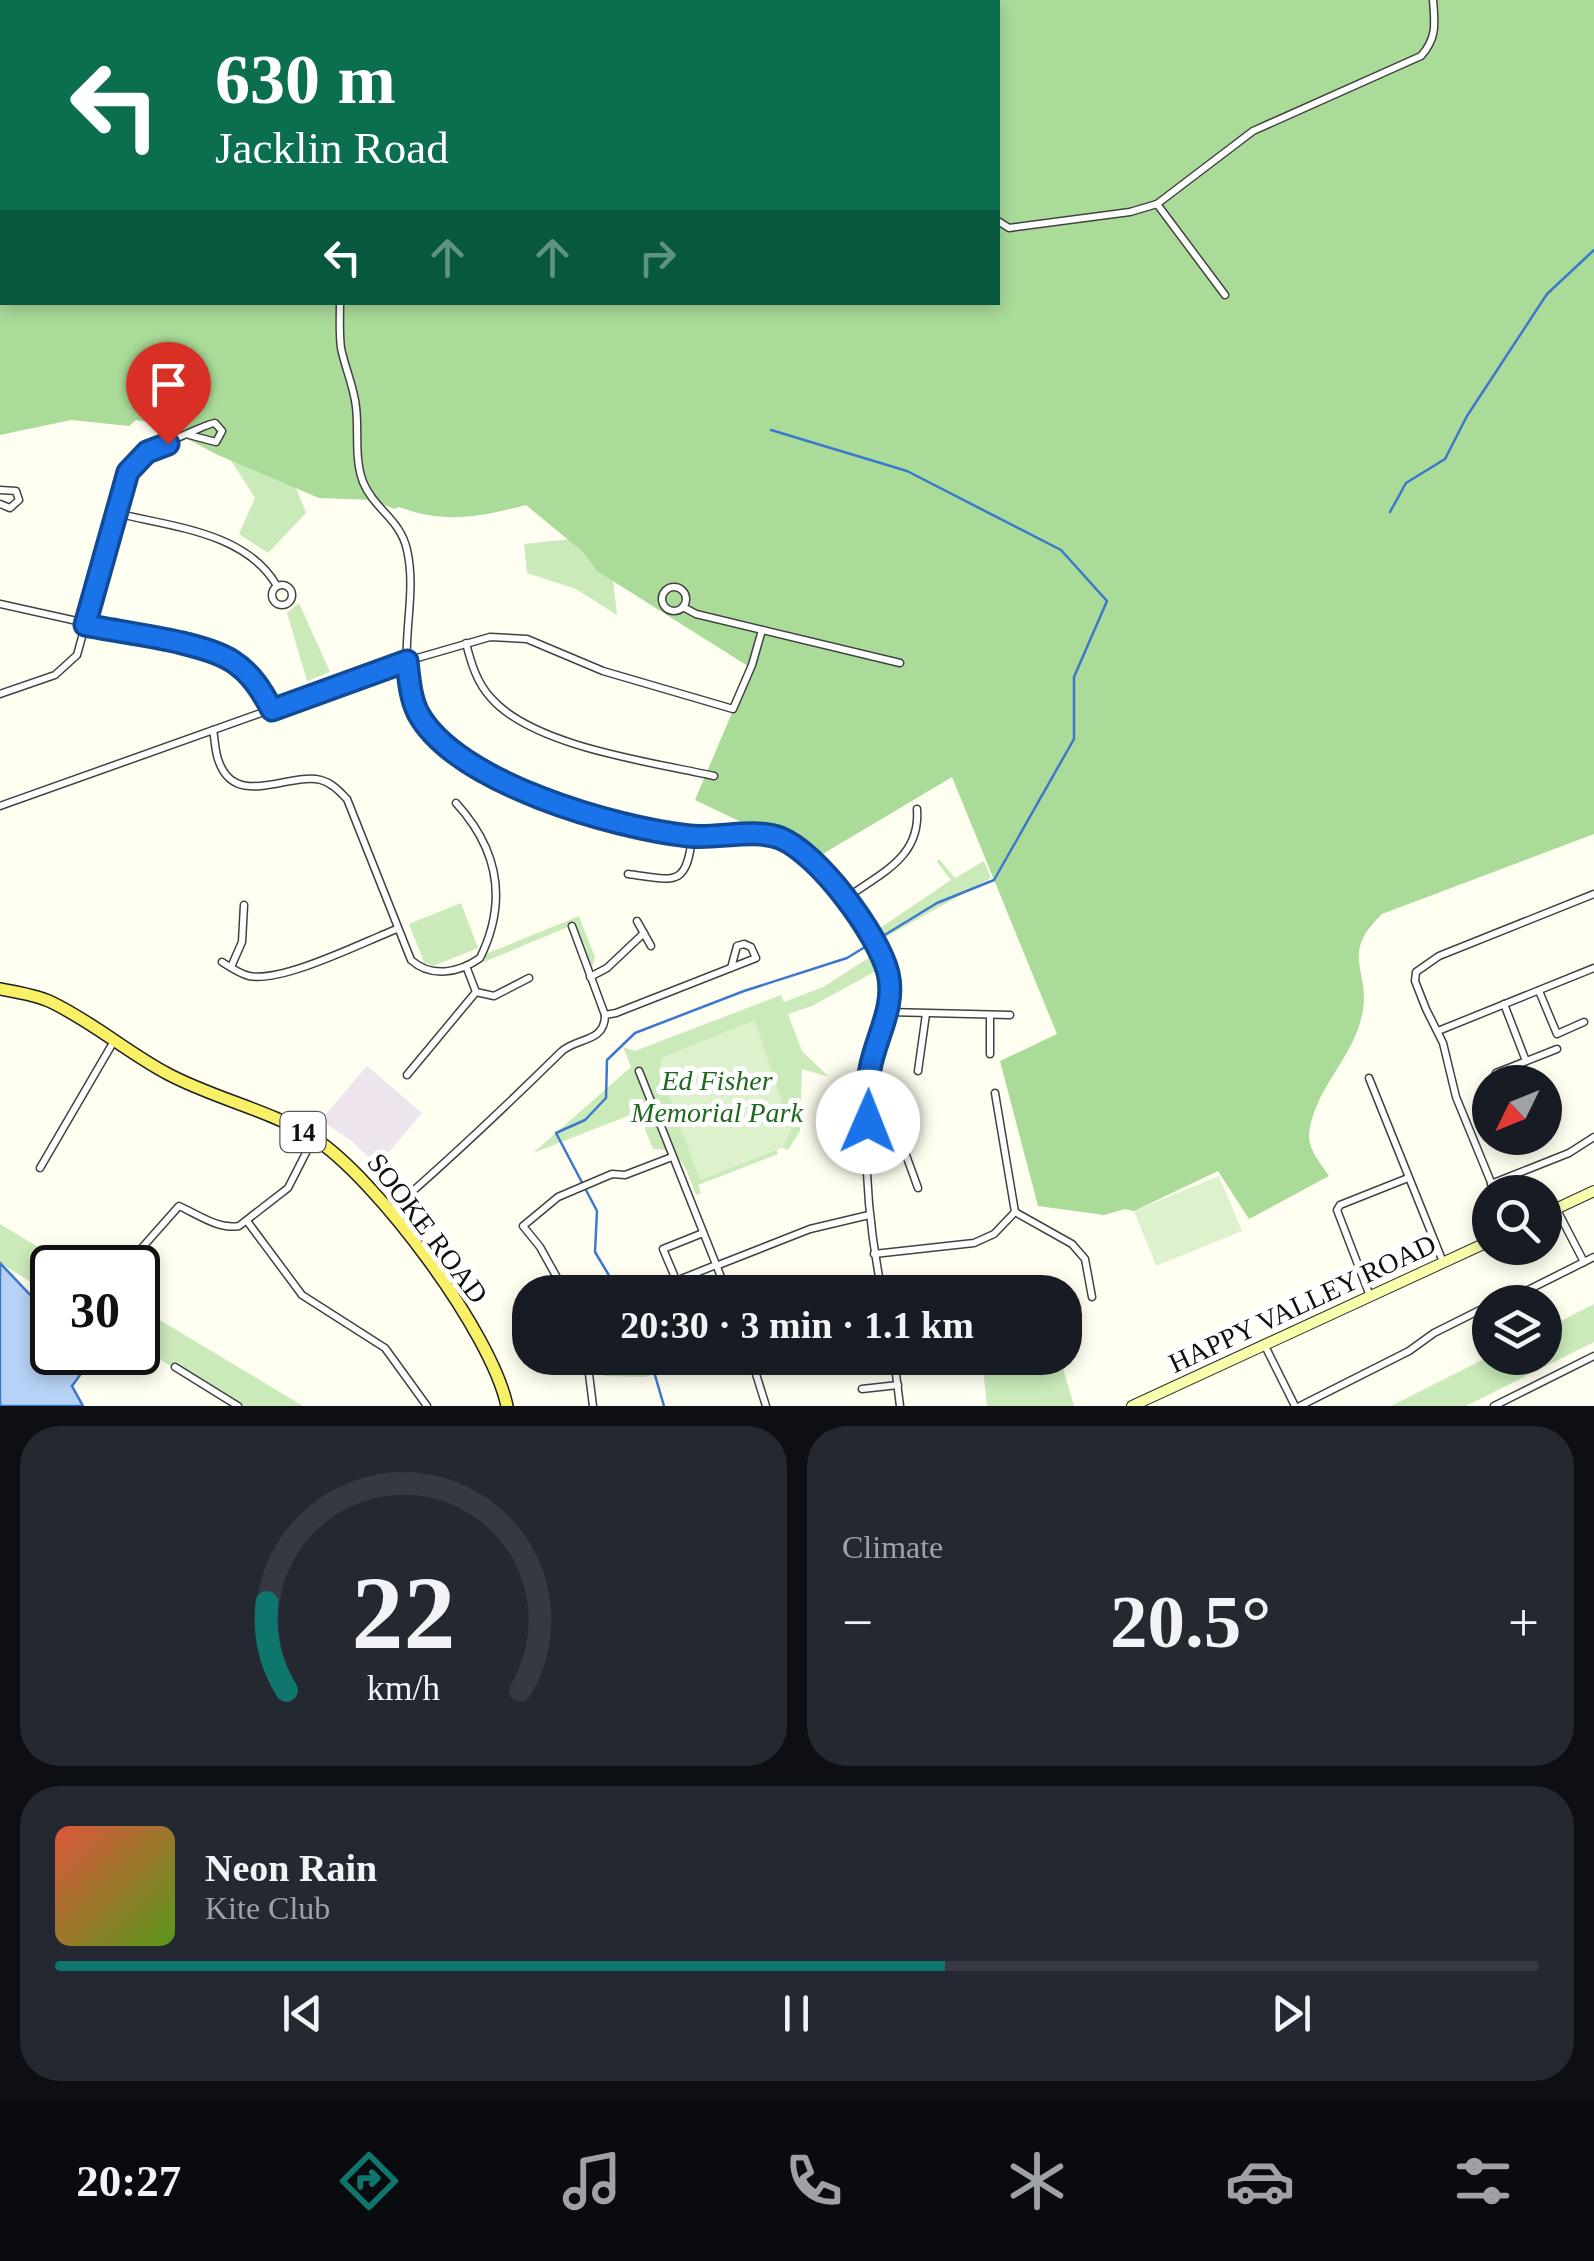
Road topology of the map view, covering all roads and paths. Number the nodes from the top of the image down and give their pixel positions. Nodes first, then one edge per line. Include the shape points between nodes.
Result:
1 (1433, 0) edge
2 (1157, 204) junction
3 (1000, 222) edge
4 (1225, 295) dead end
5 (340, 305) edge
6 (189, 435) junction
7 (0, 490) edge
8 (0, 504) edge
9 (116, 513) junction
10 (277, 586) dead end
11 (0, 604) edge
12 (684, 607) dead end
13 (85, 625) junction
14 (762, 630) junction
15 (466, 643) junction
16 (407, 661) junction
17 (900, 663) dead end
18 (0, 694) edge
19 (272, 710) junction
20 (213, 730) junction
21 (714, 776) dead end
22 (456, 803) dead end
23 (0, 806) edge
24 (917, 808) dead end
25 (692, 836) junction
26 (628, 874) dead end
27 (1594, 894) edge
28 (844, 900) junction
29 (244, 906) dead end
30 (637, 921) dead end
31 (572, 926) dead end
32 (398, 928) junction
33 (644, 933) junction
34 (651, 946) dead end
35 (222, 962) dead end
36 (466, 966) junction
37 (231, 967) junction
38 (731, 968) junction
39 (1594, 968) edge
40 (590, 977) junction
41 (528, 978) dead end
42 (0, 989) edge
43 (1538, 990) junction
44 (476, 992) junction
45 (1504, 1004) junction
46 (888, 1012) junction
47 (926, 1014) junction
48 (1010, 1015) dead end
49 (605, 1016) junction
50 (990, 1016) junction
51 (1584, 1022) dead end
52 (1438, 1031) junction
53 (115, 1040) junction
54 (1556, 1049) dead end
55 (990, 1054) dead end
56 (1526, 1061) junction
57 (1516, 1065) edge
58 (918, 1070) dead end
59 (639, 1071) dead end
60 (407, 1075) dead end
61 (1369, 1078) dead end
62 (995, 1093) dead end
63 (1594, 1137) edge
64 (314, 1138) junction
65 (868, 1147) junction
66 (672, 1157) junction
67 (40, 1168) dead end
68 (1488, 1175) edge
69 (1521, 1175) edge
70 (1408, 1178) junction
71 (918, 1188) dead end
72 (1594, 1191) edge
73 (1562, 1206) edge
74 (390, 1212) junction
75 (1015, 1212) junction
76 (868, 1215) junction
77 (247, 1221) junction
78 (1562, 1229) edge
79 (703, 1232) junction
80 (144, 1245) edge
81 (1472, 1249) edge
82 (874, 1254) junction
83 (1594, 1257) edge
84 (1584, 1262) junction
85 (1443, 1263) junction
86 (716, 1266) junction
87 (555, 1275) edge
88 (674, 1275) edge
89 (692, 1275) edge
90 (720, 1275) edge
91 (878, 1275) edge
92 (1538, 1285) edge
93 (1092, 1296) dead end
94 (1370, 1296) junction
95 (1472, 1314) edge
96 (1265, 1346) junction
97 (1594, 1356) edge
98 (175, 1367) dead end
99 (589, 1375) edge
100 (756, 1375) edge
101 (896, 1375) edge
102 (898, 1386) junction
103 (862, 1389) dead end
104 (506, 1400) edge
105 (238, 1406) edge
106 (427, 1406) edge
107 (516, 1406) edge
108 (593, 1406) edge
109 (766, 1406) edge
110 (900, 1406) edge
111 (1132, 1406) edge
112 (1298, 1406) edge
113 (1494, 1406) edge

1 - 2 street via 1436,28 1420,56 1253,131
2 - 3 street via 1009,228
2 - 4 street
5 - 16 street via 358,466 373,500 403,534 409,555
6 - 6 street via 216,442 222,431 210,422
6 - 9 street via 147,452 128,472
7 - 8 street via 16,491 18,500 10,508
9 - 10 street via 234,544 263,565
9 - 13 street
11 - 13 street
12 - 14 street
13 - 18 street via 67,667
13 - 19 street via 232,660 258,684
14 - 15 street via 733,709 604,671 527,639
14 - 17 street
15 - 16 street
15 - 21 street via 480,683 517,719 578,745
16 - 19 street
16 - 25 street via 414,702 427,725 492,774 572,810
19 - 20 street
20 - 23 street
20 - 32 street via 219,764 239,784 320,780 347,799
22 - 36 street via 480,832 498,896 483,953
24 - 28 street via 916,832 904,856
25 - 26 street via 683,873 670,879
25 - 28 street via 781,839 818,865
27 - 52 street via 1439,956 1416,972
28 - 46 street via 884,958
29 - 37 street via 242,942
30 - 33 street
31 - 40 street
32 - 36 street via 422,970
32 - 37 street via 285,974 246,976
33 - 34 street
33 - 40 street
35 - 37 street
36 - 44 street
38 - 38 street via 756,958 752,947 737,946
38 - 49 street
39 - 43 street
40 - 49 street
41 - 44 street via 494,996
42 - 53 main road, SOOKE ROAD / 14 via 49,1001
43 - 45 street
43 - 51 street via 1556,1034
44 - 60 street
45 - 52 street
45 - 56 street
46 - 47 street
46 - 65 street via 870,1070
47 - 50 street
47 - 58 street
48 - 50 street
49 - 74 street via 598,1035 567,1046
50 - 55 street
52 - 68 street
53 - 64 main road, SOOKE ROAD / 14 via 168,1074
53 - 67 street
54 - 56 street
56 - 57 street
59 - 66 street
61 - 70 street
62 - 75 street
63 - 69 street
64 - 74 main road, SOOKE ROAD / 14 via 346,1162
64 - 77 street via 288,1188
65 - 71 street via 906,1155
65 - 76 street
66 - 79 street
66 - 87 street via 558,1197 523,1226
70 - 85 street
70 - 94 street via 1340,1206 1336,1217
72 - 73 main road
74 - 104 main road, SOOKE ROAD / 14 via 470,1324
75 - 82 street via 974,1243
75 - 93 street via 1072,1244 1084,1259
76 - 82 street
76 - 86 street via 810,1229
77 - 80 street via 230,1228 179,1206
77 - 106 street via 302,1295 385,1348
78 - 84 street
79 - 86 street
79 - 88 street via 663,1248
81 - 85 main road, HAPPY VALLEY ROAD
82 - 91 street
83 - 84 street
84 - 92 street
85 - 94 main road, HAPPY VALLEY ROAD
86 - 89 street
86 - 90 street
94 - 96 main road, HAPPY VALLEY ROAD
95 - 112 street
96 - 111 main road, HAPPY VALLEY ROAD
96 - 112 street
97 - 113 street
98 - 105 street
99 - 108 street
100 - 109 street
101 - 102 street
102 - 103 street
102 - 110 street
104 - 107 main road

